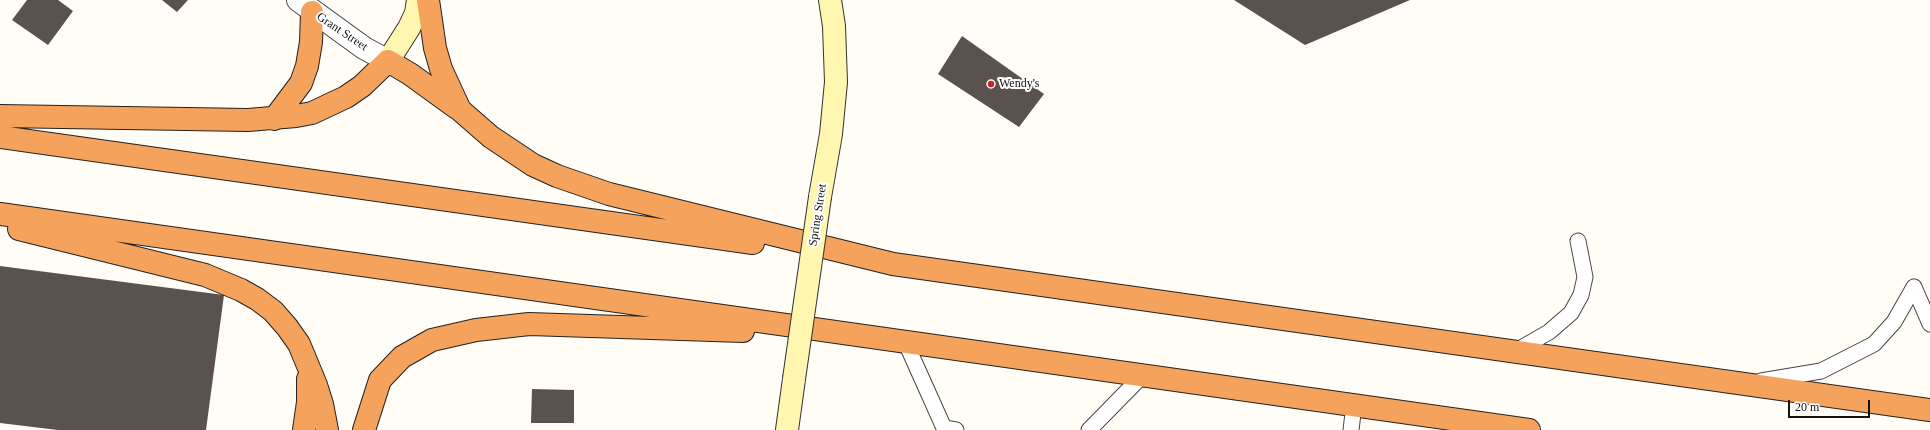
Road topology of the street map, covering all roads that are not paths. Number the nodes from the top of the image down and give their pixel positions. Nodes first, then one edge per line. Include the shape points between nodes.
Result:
1 (418, 0) edge
2 (428, 0) edge
3 (830, 0) edge
4 (305, 6) edge
5 (388, 61) junction
6 (460, 110) junction
7 (0, 116) edge
8 (274, 119) junction
9 (0, 137) edge
10 (0, 214) edge
11 (0, 225) edge
12 (1578, 241) dead end
13 (867, 259) junction
14 (1930, 324) edge
15 (856, 334) junction
16 (905, 341) junction
17 (1516, 351) junction
18 (307, 361) junction
19 (1143, 375) junction
20 (1744, 384) junction
21 (1354, 405) junction
22 (370, 406) junction
23 (1930, 410) edge
24 (304, 430) edge
25 (327, 430) edge
26 (364, 430) edge
27 (375, 430) edge
28 (787, 430) edge
29 (956, 430) edge
30 (1089, 430) edge
31 (1351, 430) edge
32 (1529, 430) edge

1 - 5 street via 409,28
2 - 6 highway via 435,48 441,69
3 - 28 street, Spring Street, bridge via 834,26 836,82 831,134
4 - 5 street, Grant Street via 364,48
4 - 8 highway via 311,42 306,66 301,83
5 - 6 highway
5 - 8 highway via 362,86 340,100 312,113
6 - 13 highway via 510,151 533,165 570,181 610,194
7 - 8 highway
9 - 13 highway
10 - 15 highway
11 - 18 highway via 188,270 224,282 257,299 273,311 299,344
12 - 17 lane via 1585,277 1581,295 1571,313 1549,332
13 - 17 highway
14 - 20 lane via 1914,287 1894,322 1874,344 1821,371
15 - 16 highway
15 - 22 highway via 529,324 476,330 432,340 402,357 380,380
16 - 19 highway
16 - 29 lane via 944,428
17 - 20 highway
18 - 24 highway via 308,402
18 - 25 highway via 322,404
19 - 21 highway
19 - 30 lane
20 - 23 highway
21 - 31 lane
21 - 32 highway
22 - 26 highway
22 - 27 highway

